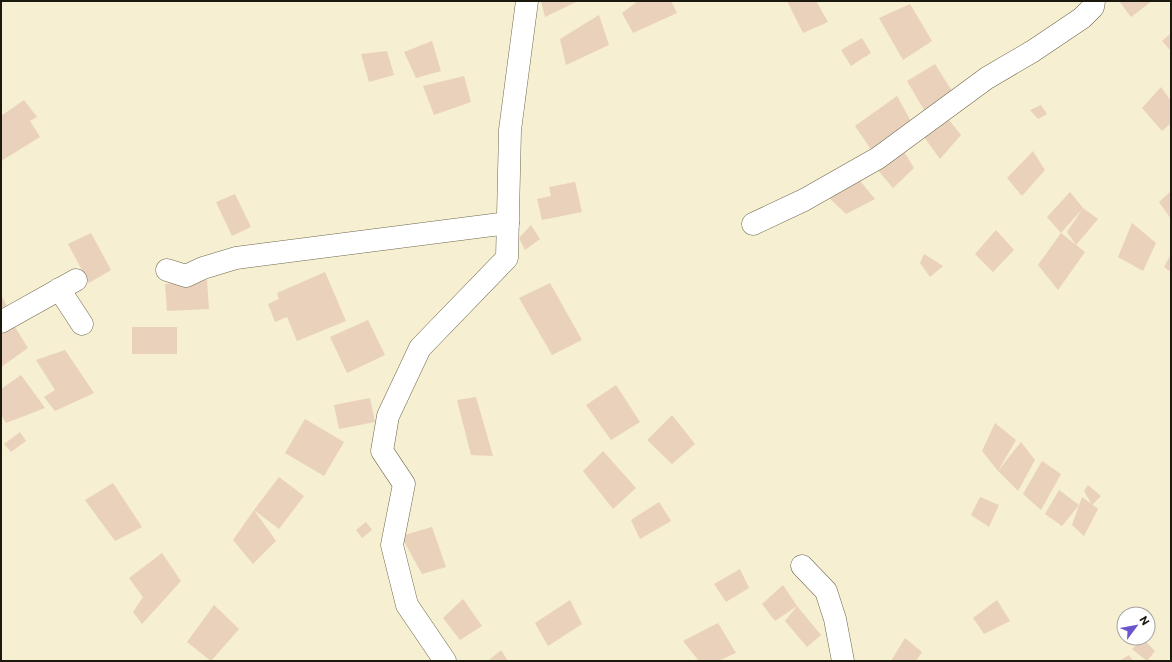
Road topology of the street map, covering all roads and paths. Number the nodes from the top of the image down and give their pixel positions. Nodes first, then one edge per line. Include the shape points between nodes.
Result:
1 (527, 1) edge
2 (1094, 1) edge
3 (508, 223) junction
4 (753, 224) dead end
5 (167, 270) dead end
6 (1, 322) edge
7 (82, 324) dead end
8 (802, 566) dead end
9 (445, 661) edge
10 (843, 661) edge

1 - 3 street via 510,130
2 - 4 street via 1093,7 1082,18 1033,52 987,78 878,158 804,200
3 - 5 street via 236,258 186,276
3 - 9 street via 507,258 420,348 388,416 382,451 404,484 392,545 407,605
6 - 7 street via 67,284
8 - 10 street via 826,591 835,619

